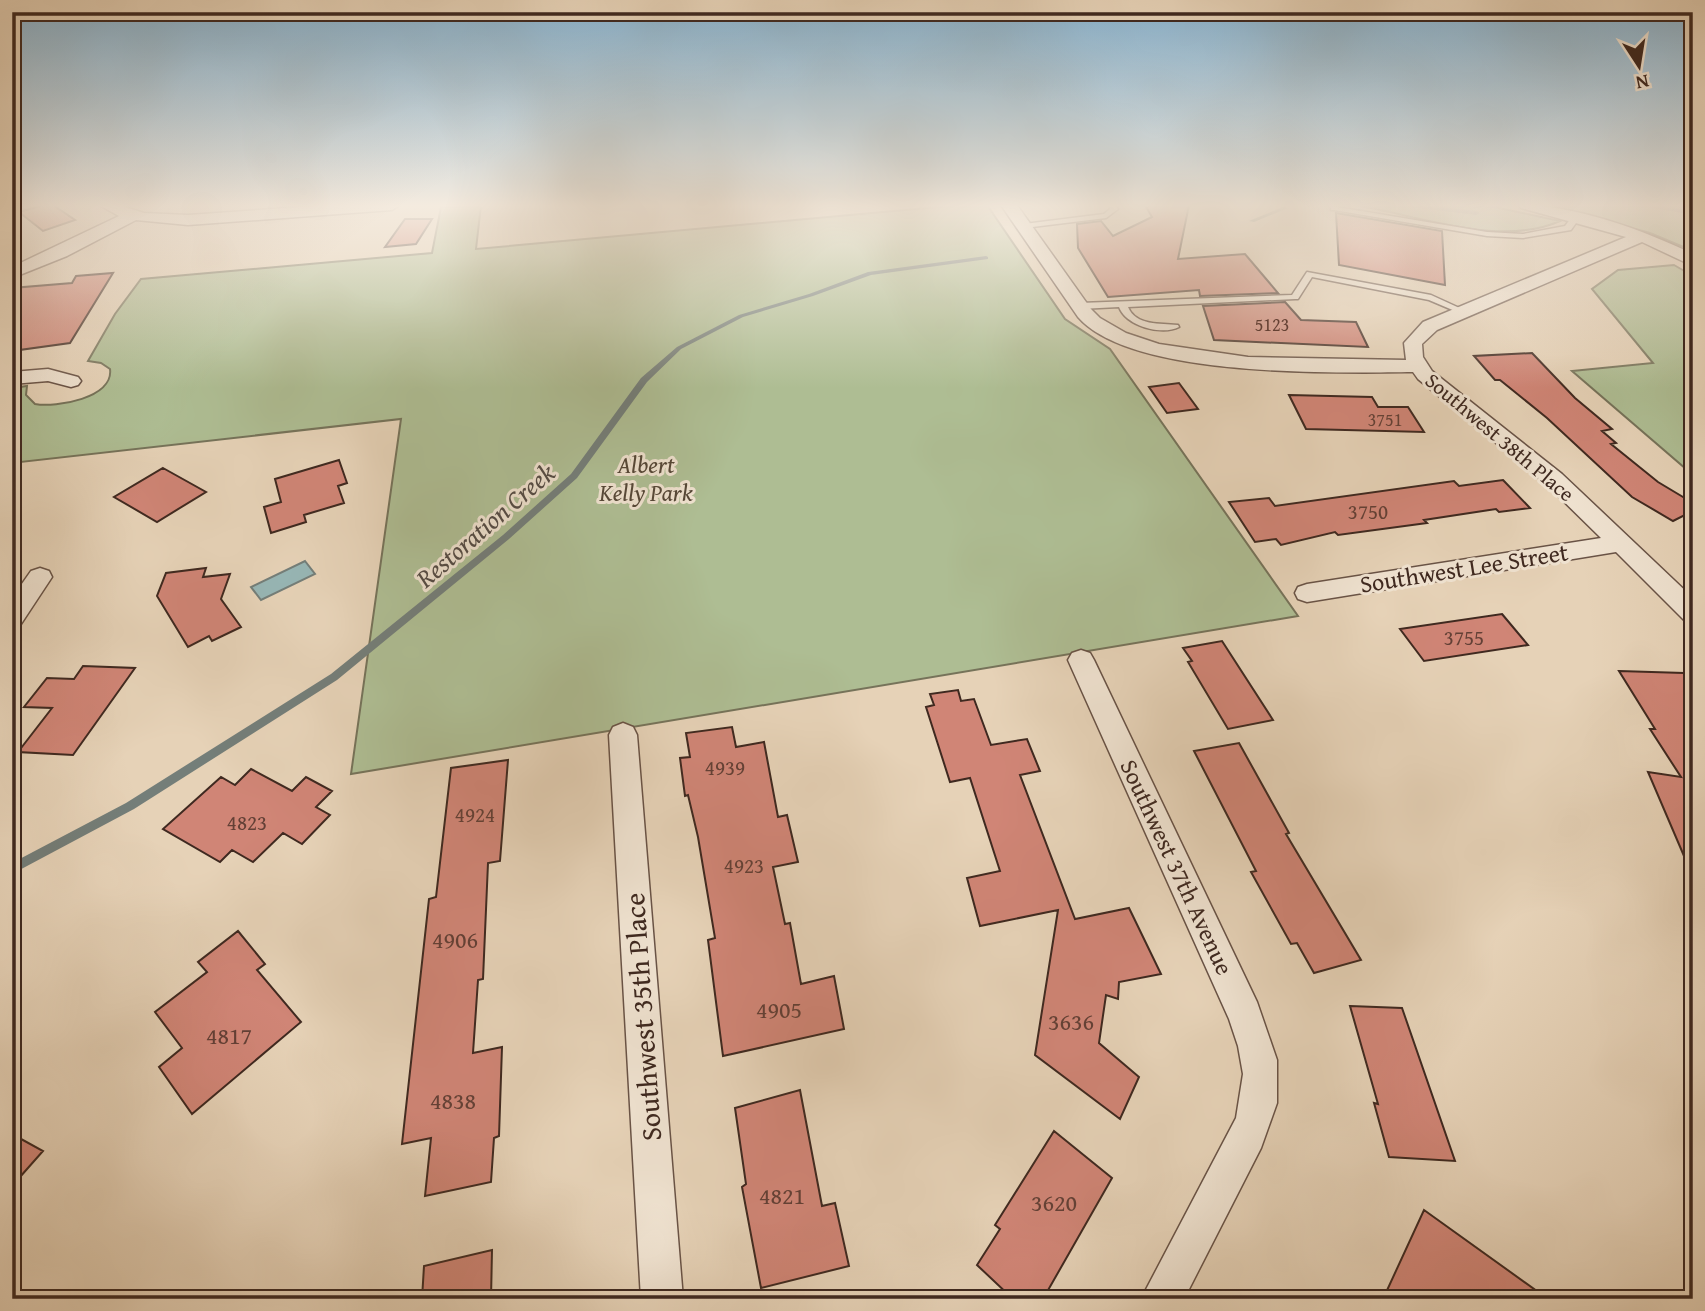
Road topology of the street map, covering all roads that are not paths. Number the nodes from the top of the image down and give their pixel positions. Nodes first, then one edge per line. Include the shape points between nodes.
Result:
1 (1052, 266) edge
2 (1570, 266) edge
3 (1124, 305) junction
4 (1080, 306) junction
5 (1462, 311) junction
6 (1175, 327) dead end
7 (1417, 366) junction
8 (12, 378) edge
9 (71, 381) dead end
10 (1622, 543) junction
11 (40, 577) dead end
12 (1307, 593) dead end
13 (1693, 613) edge
14 (12, 617) edge
15 (1081, 660) dead end
16 (622, 735) dead end
17 (662, 1299) edge
18 (1162, 1299) edge

1 - 4 street
2 - 5 street, Southwest 38th Place
3 - 4 lane
3 - 5 lane via 1295,297 1310,274 1432,298
3 - 6 lane via 1130,318 1143,326
4 - 7 street via 1094,322 1118,337 1154,350 1280,363
5 - 7 street, Southwest 38th Place via 1417,337 1413,351
7 - 10 street, Southwest 38th Place
8 - 9 street via 48,375
10 - 12 street, Southwest Lee Street
10 - 13 street, Southwest 38th Place
11 - 14 street
15 - 18 street, Southwest 37th Avenue via 1245,1014 1262,1077 1259,1109 1248,1135
16 - 17 street, Southwest 35th Place

